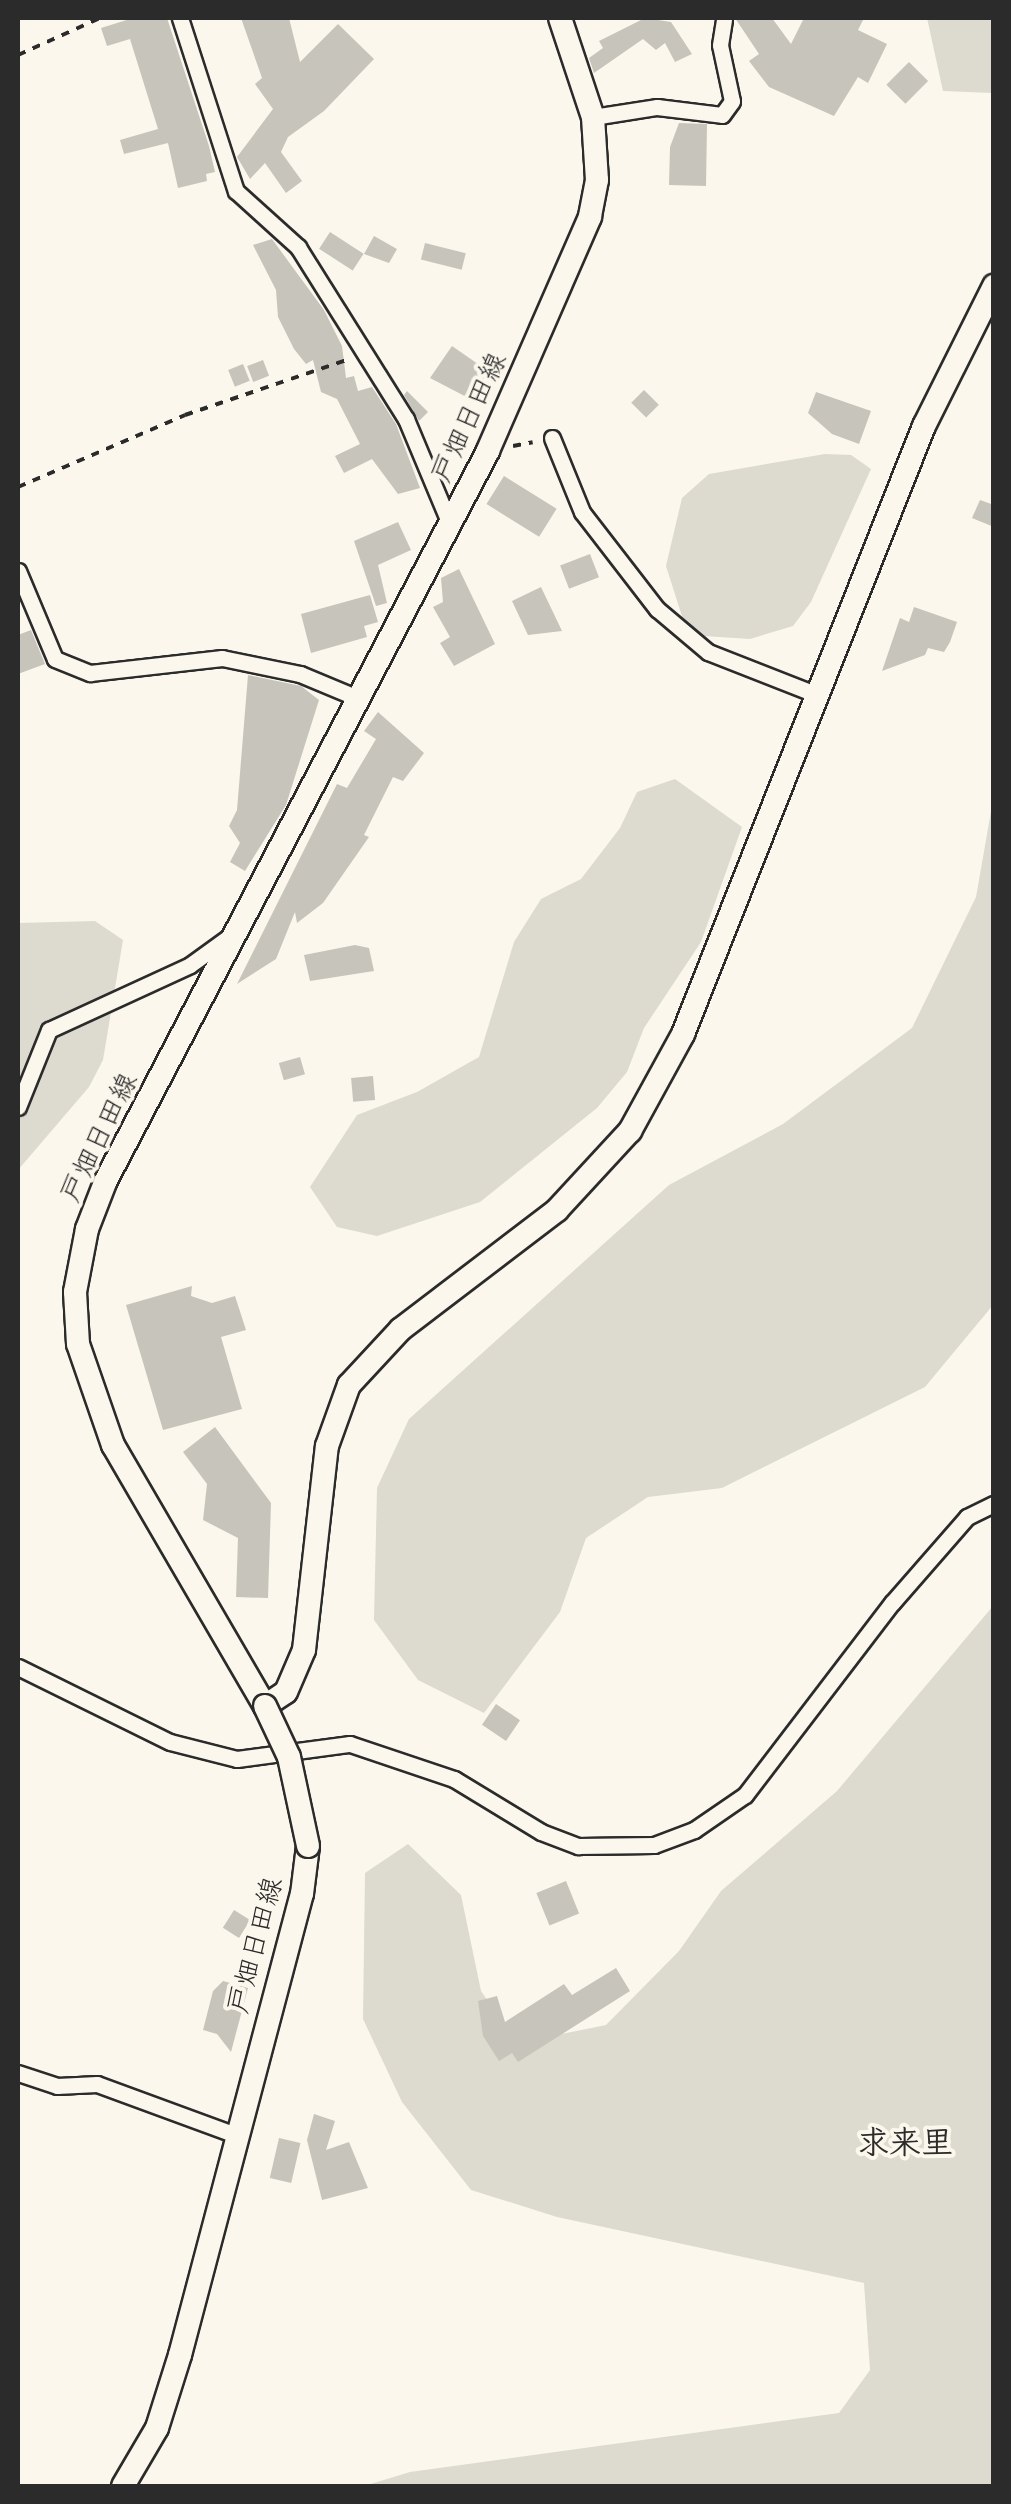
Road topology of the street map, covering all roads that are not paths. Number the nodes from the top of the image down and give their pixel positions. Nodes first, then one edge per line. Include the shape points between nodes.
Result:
1 (180, 18) edge
2 (560, 18) edge
3 (724, 19) edge
4 (593, 117) junction
5 (994, 286) edge
6 (552, 438) road end
7 (450, 524) junction
8 (18, 570) edge
9 (815, 694) junction
10 (360, 698) junction
11 (238, 931) junction
12 (18, 1108) edge
13 (994, 1504) edge
14 (18, 1667) edge
15 (265, 1706) junction
16 (18, 2073) edge
17 (234, 2134) junction
18 (123, 2486) edge

1 - 7 street via 236,192 298,247 406,420
2 - 4 main road, 戸畑日田線
3 - 4 street via 720,46 732,101 722,114 657,106
4 - 7 main road, 戸畑日田線 via 590,217
5 - 9 main road via 924,426
6 - 9 street via 582,512 657,609 708,652
7 - 10 main road, 戸畑日田線
8 - 10 street via 55,659 90,673 222,658 273,666
9 - 15 main road via 684,1034 630,1131 556,1210 401,1330 348,1385 328,1446 304,1650 286,1692
10 - 11 main road, 戸畑日田線
11 - 12 street via 190,966 49,1030
11 - 15 main road, 戸畑日田線 via 106,1180 87,1229 76,1292 78,1344 113,1445
13 - 14 street via 967,1517 892,1603 744,1795 694,1830 654,1845 578,1846 541,1832 454,1779 350,1744 237,1759 170,1742
15 - 17 main road, 戸畑日田線, bridge via 289,1756 308,1846 302,1894
16 - 17 street via 58,2086 97,2084
17 - 18 main road, 戸畑日田線 via 157,2428

